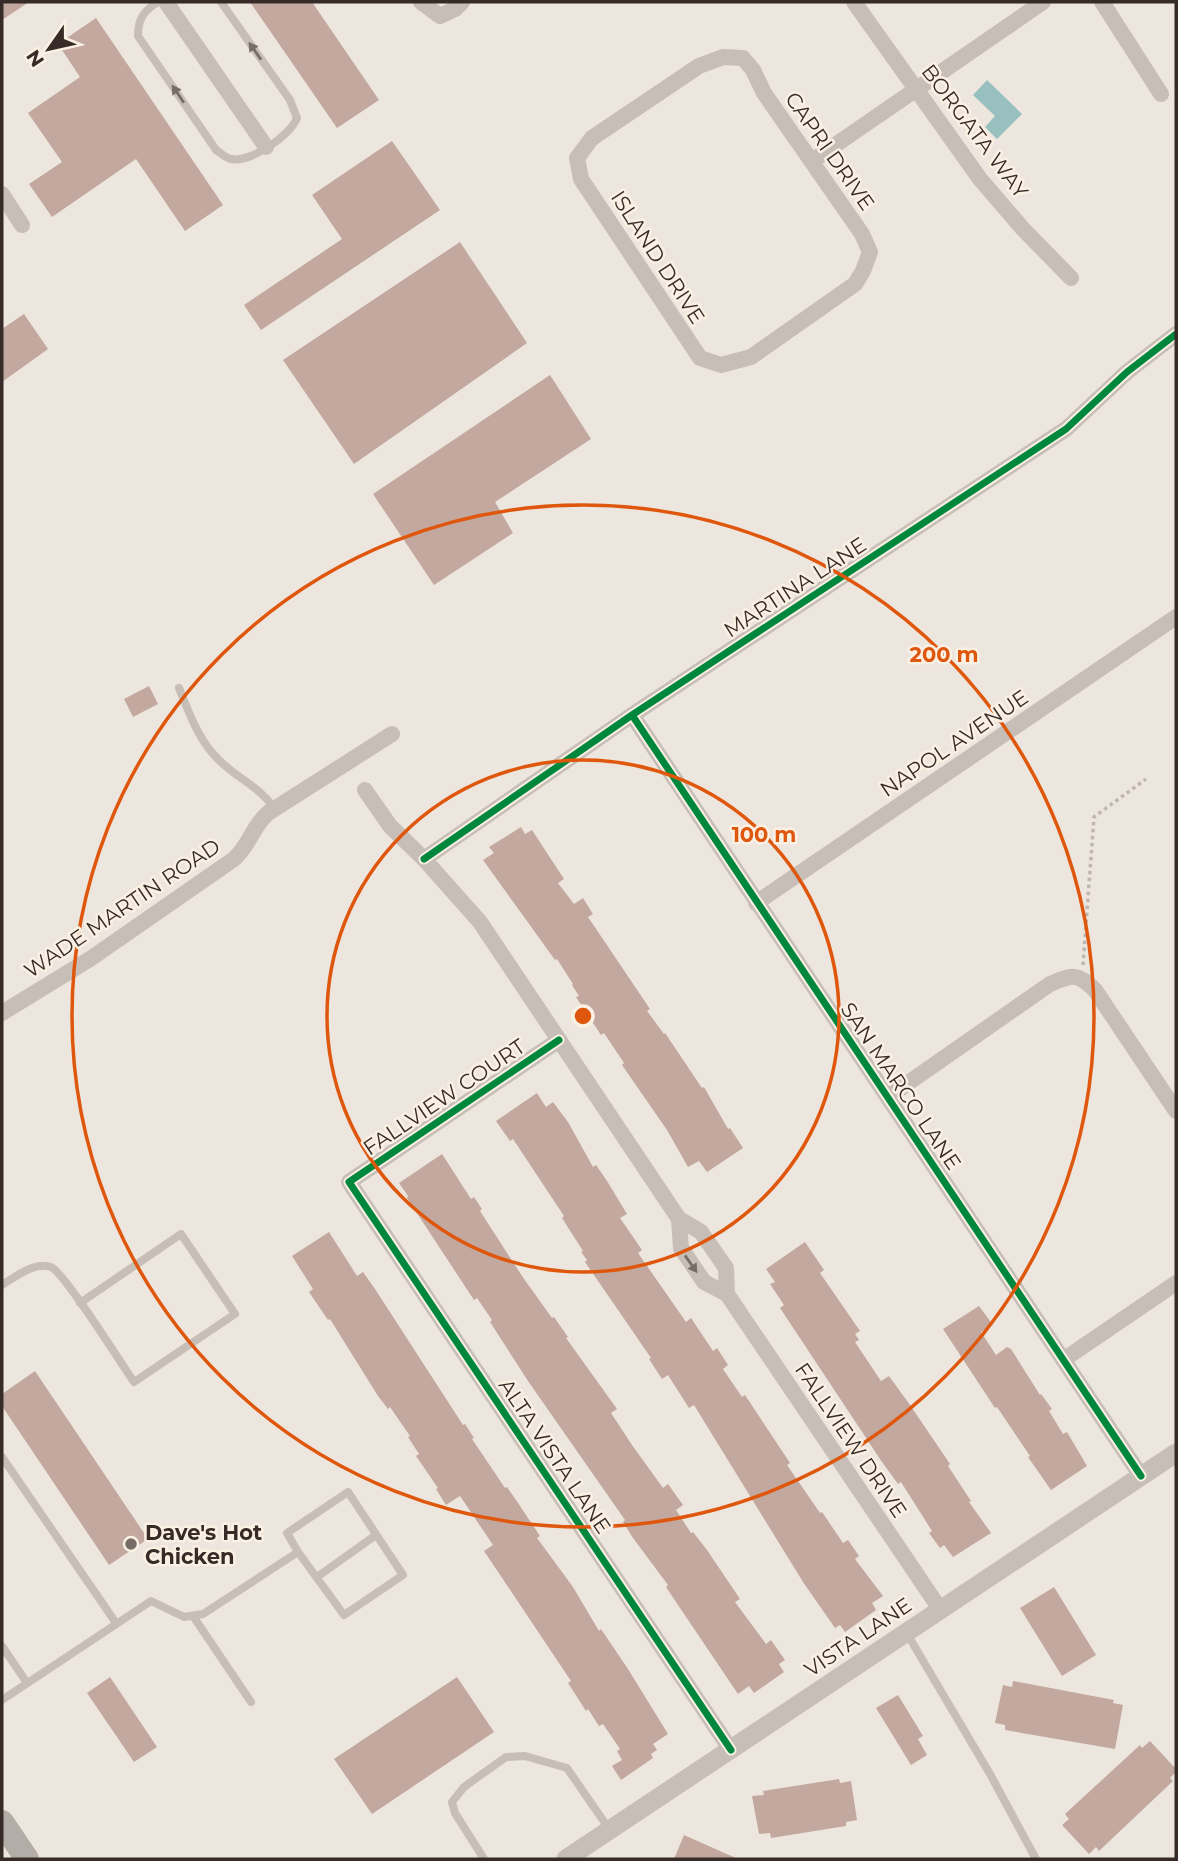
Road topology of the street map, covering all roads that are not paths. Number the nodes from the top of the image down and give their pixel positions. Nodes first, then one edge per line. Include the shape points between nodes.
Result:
1 (158, 2) edge
2 (166, 2) edge
3 (221, 2) edge
4 (421, 2) edge
5 (462, 2) edge
6 (854, 2) edge
7 (1043, 2) edge
8 (1102, 2) edge
9 (918, 90) junction
10 (1161, 94) dead end
11 (266, 148) junction
12 (812, 161) junction
13 (581, 179) joint
14 (2, 194) edge
15 (22, 225) dead end
16 (1071, 278) dead end
17 (1176, 334) edge
18 (700, 358) joint
19 (1176, 617) edge
20 (179, 688) dead end
21 (632, 716) junction
22 (393, 734) dead end
23 (365, 790) dead end
24 (275, 809) junction
25 (424, 859) junction
26 (755, 903) junction
27 (2, 1013) edge
28 (559, 1040) junction
29 (888, 1097) junction
30 (1176, 1111) edge
31 (349, 1182) joint
32 (679, 1219) junction
33 (1176, 1283) edge
34 (2, 1285) edge
35 (727, 1294) junction
36 (80, 1303) junction
37 (1063, 1360) junction
38 (1176, 1453) edge
39 (2, 1457) edge
40 (1141, 1476) junction
41 (376, 1535) junction
42 (298, 1552) junction
43 (317, 1577) junction
44 (940, 1609) junction
45 (193, 1616) junction
46 (116, 1623) junction
47 (906, 1632) junction
48 (2, 1646) edge
49 (27, 1683) junction
50 (2, 1700) edge
51 (251, 1702) dead end
52 (731, 1750) junction
53 (2, 1822) edge
54 (610, 1831) junction
55 (27, 1859) edge
56 (484, 1859) edge
57 (566, 1859) edge
58 (1036, 1859) edge

11 -> 1 lane via 240,159 228,159 216,150 138,36 144,12
2 - 11 street
11 -> 3 lane via 285,135 297,118
4 - 5 street via 440,16
6 - 9 street, BORGATA WAY
7 - 9 street
8 - 10 street
9 - 12 street
9 - 16 street, BORGATA WAY via 980,179
12 - 13 street, CAPRI DRIVE via 743,58 723,57 699,66 592,138 577,158
12 - 18 street, CAPRI DRIVE via 862,234 870,253 863,271 855,284 751,356 721,365
13 - 18 street, ISLAND DRIVE
14 - 15 street
17 - 21 street, MARTINA LANE via 1066,429
19 - 26 street, NAPOL AVENUE
20 - 24 lane via 200,737 218,760 256,787
21 - 25 street, MARTINA LANE
21 - 26 street, SAN MARCO LANE
22 - 24 street, WADE MARTIN ROAD
23 - 25 street, FALLVIEW DRIVE via 390,826
24 - 27 street, WADE MARTIN ROAD via 258,822 245,849 234,859 90,959
25 - 28 street, FALLVIEW DRIVE via 480,922
26 - 29 street, SAN MARCO LANE
28 - 31 street, FALLVIEW COURT
28 - 32 street, FALLVIEW DRIVE
29 - 30 street via 1050,984 1069,976 1082,977 1095,990
29 - 37 street, SAN MARCO LANE
31 - 52 street, ALTA VISTA LANE
32 - 35 street, FALLVIEW DRIVE via 701,1232 726,1268
32 -> 35 street, FALLVIEW DRIVE via 681,1248 704,1282
33 - 37 street
34 - 36 lane via 34,1267 51,1267
35 - 44 street, FALLVIEW DRIVE
36 - 36 lane via 134,1382 235,1314 181,1234
37 - 40 street, SAN MARCO LANE
38 - 40 street, VISTA LANE
39 - 46 lane
40 - 44 street, VISTA LANE
41 - 42 lane via 348,1492 287,1533
41 - 43 lane
41 - 43 lane via 403,1575 344,1615
42 - 43 lane
42 - 45 lane
44 - 47 street, VISTA LANE
45 - 46 lane via 184,1617 151,1601
45 - 51 lane
46 - 49 lane
47 - 52 street, VISTA LANE
47 - 58 lane
48 - 49 lane
49 - 50 lane
52 - 54 street, VISTA LANE
53 - 55 main road
54 - 56 lane via 567,1768 525,1755 506,1757 464,1787 452,1802
54 - 57 street, VISTA LANE

